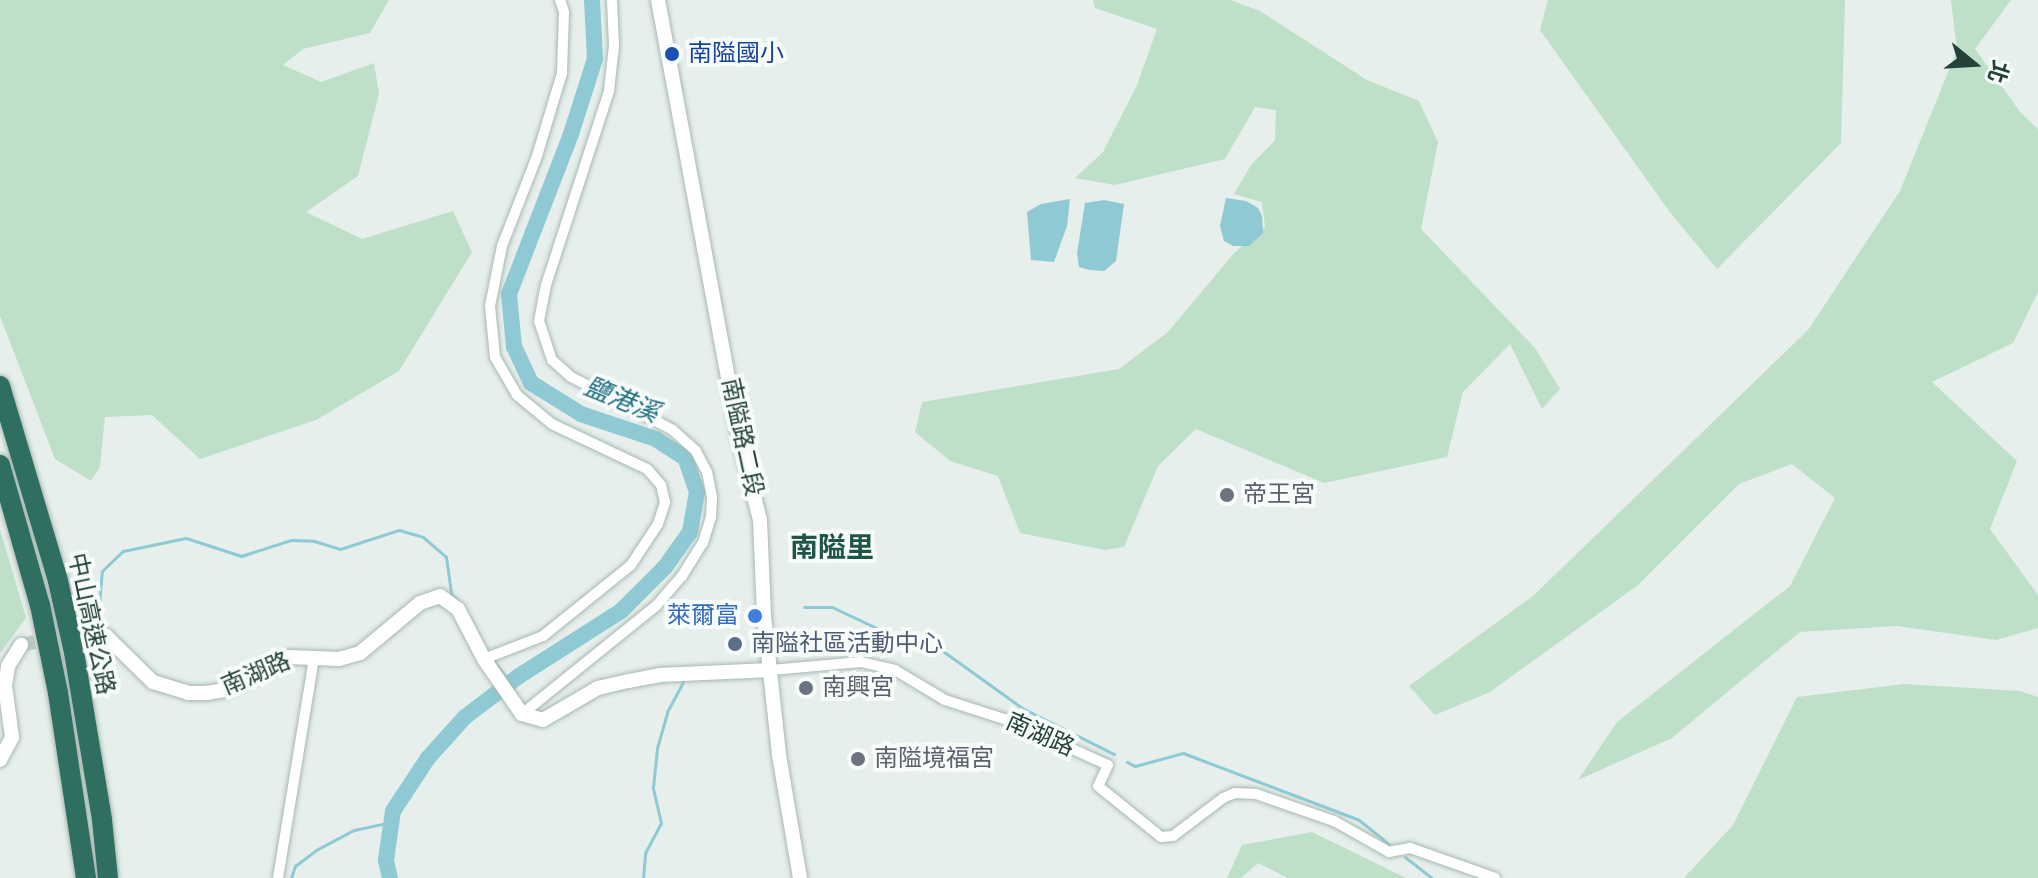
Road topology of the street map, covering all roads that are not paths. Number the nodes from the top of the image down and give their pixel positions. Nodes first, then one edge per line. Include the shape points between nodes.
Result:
1 (560, 0) edge
2 (612, 0) edge
3 (658, 0) edge
4 (0, 386) edge
5 (0, 465) edge
6 (89, 630) dead end
7 (21, 645) dead end
8 (314, 657) junction
9 (484, 659) junction
10 (771, 670) junction
11 (522, 714) junction
12 (0, 760) edge
13 (86, 878) edge
14 (108, 878) edge
15 (278, 878) edge
16 (800, 878) edge
17 (1495, 878) edge

1 - 9 street via 562,73 502,246 490,306 495,357 517,395 552,424 647,469 661,485 665,502 658,524 631,565 543,636
2 - 11 street via 609,91 539,321 552,360 571,377 673,430 696,451 707,472 711,517 703,543 656,606
3 - 10 street, 南隘路二段 via 738,433 760,520
4 - 14 highway, 中山高速公路 via 74,652
5 - 13 highway, 中山高速公路 via 46,634
6 - 8 street, 南湖路 via 106,636 153,682 188,693 226,690 289,657
7 - 12 street via 8,666 5,686 12,737
8 - 9 street, 南湖路 via 339,659 360,653 420,603 440,596 458,609
8 - 15 street
9 - 11 street
10 - 11 street, 南湖路 via 659,675 598,688 551,718
10 - 16 street, 南隘路二段
10 - 17 street, 南湖路 via 861,662 895,670 945,700 1013,722 1108,765 1098,786 1161,837 1173,836 1223,798 1256,794 1334,821 1389,852 1410,848

